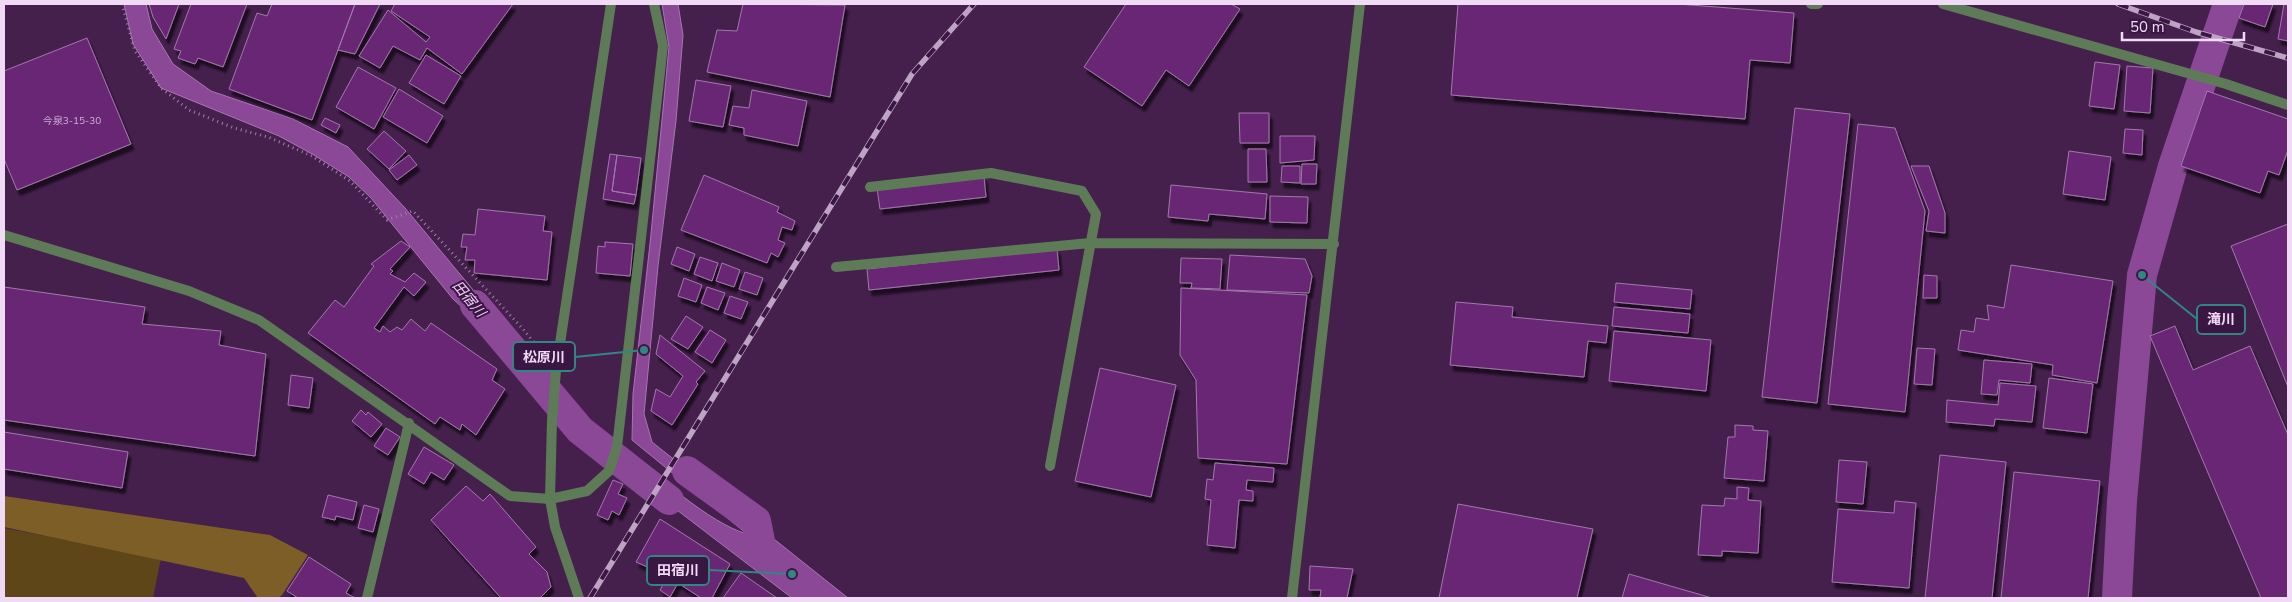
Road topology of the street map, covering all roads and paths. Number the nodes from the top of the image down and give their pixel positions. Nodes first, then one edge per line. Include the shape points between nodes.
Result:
1 (122, 4) edge
2 (611, 4) edge
3 (654, 4) edge
4 (1360, 4) edge
5 (1811, 4) edge
6 (1818, 4) edge
7 (1943, 4) edge
8 (2288, 105) edge
9 (870, 187) dead end
10 (4, 235) edge
11 (1090, 243) junction
12 (1334, 244) junction
13 (836, 267) dead end
14 (556, 375) junction
15 (409, 423) junction
16 (1050, 466) dead end
17 (550, 499) junction
18 (367, 598) edge
19 (579, 598) edge
20 (1292, 598) edge

1 - 14 path via 134,51 161,88 189,110 312,156 350,181 387,220 413,211 523,329
2 - 14 street
3 - 17 street via 663,46 617,448 609,471 587,492
4 - 12 street
5 - 6 street
7 - 8 street via 2216,81
9 - 11 street via 991,173 1082,191 1096,214
10 - 15 street via 189,292 259,320
11 - 12 street
11 - 13 street
11 - 16 street
12 - 20 street
14 - 17 street
15 - 17 street via 510,496
15 - 18 street
17 - 19 street via 555,527

